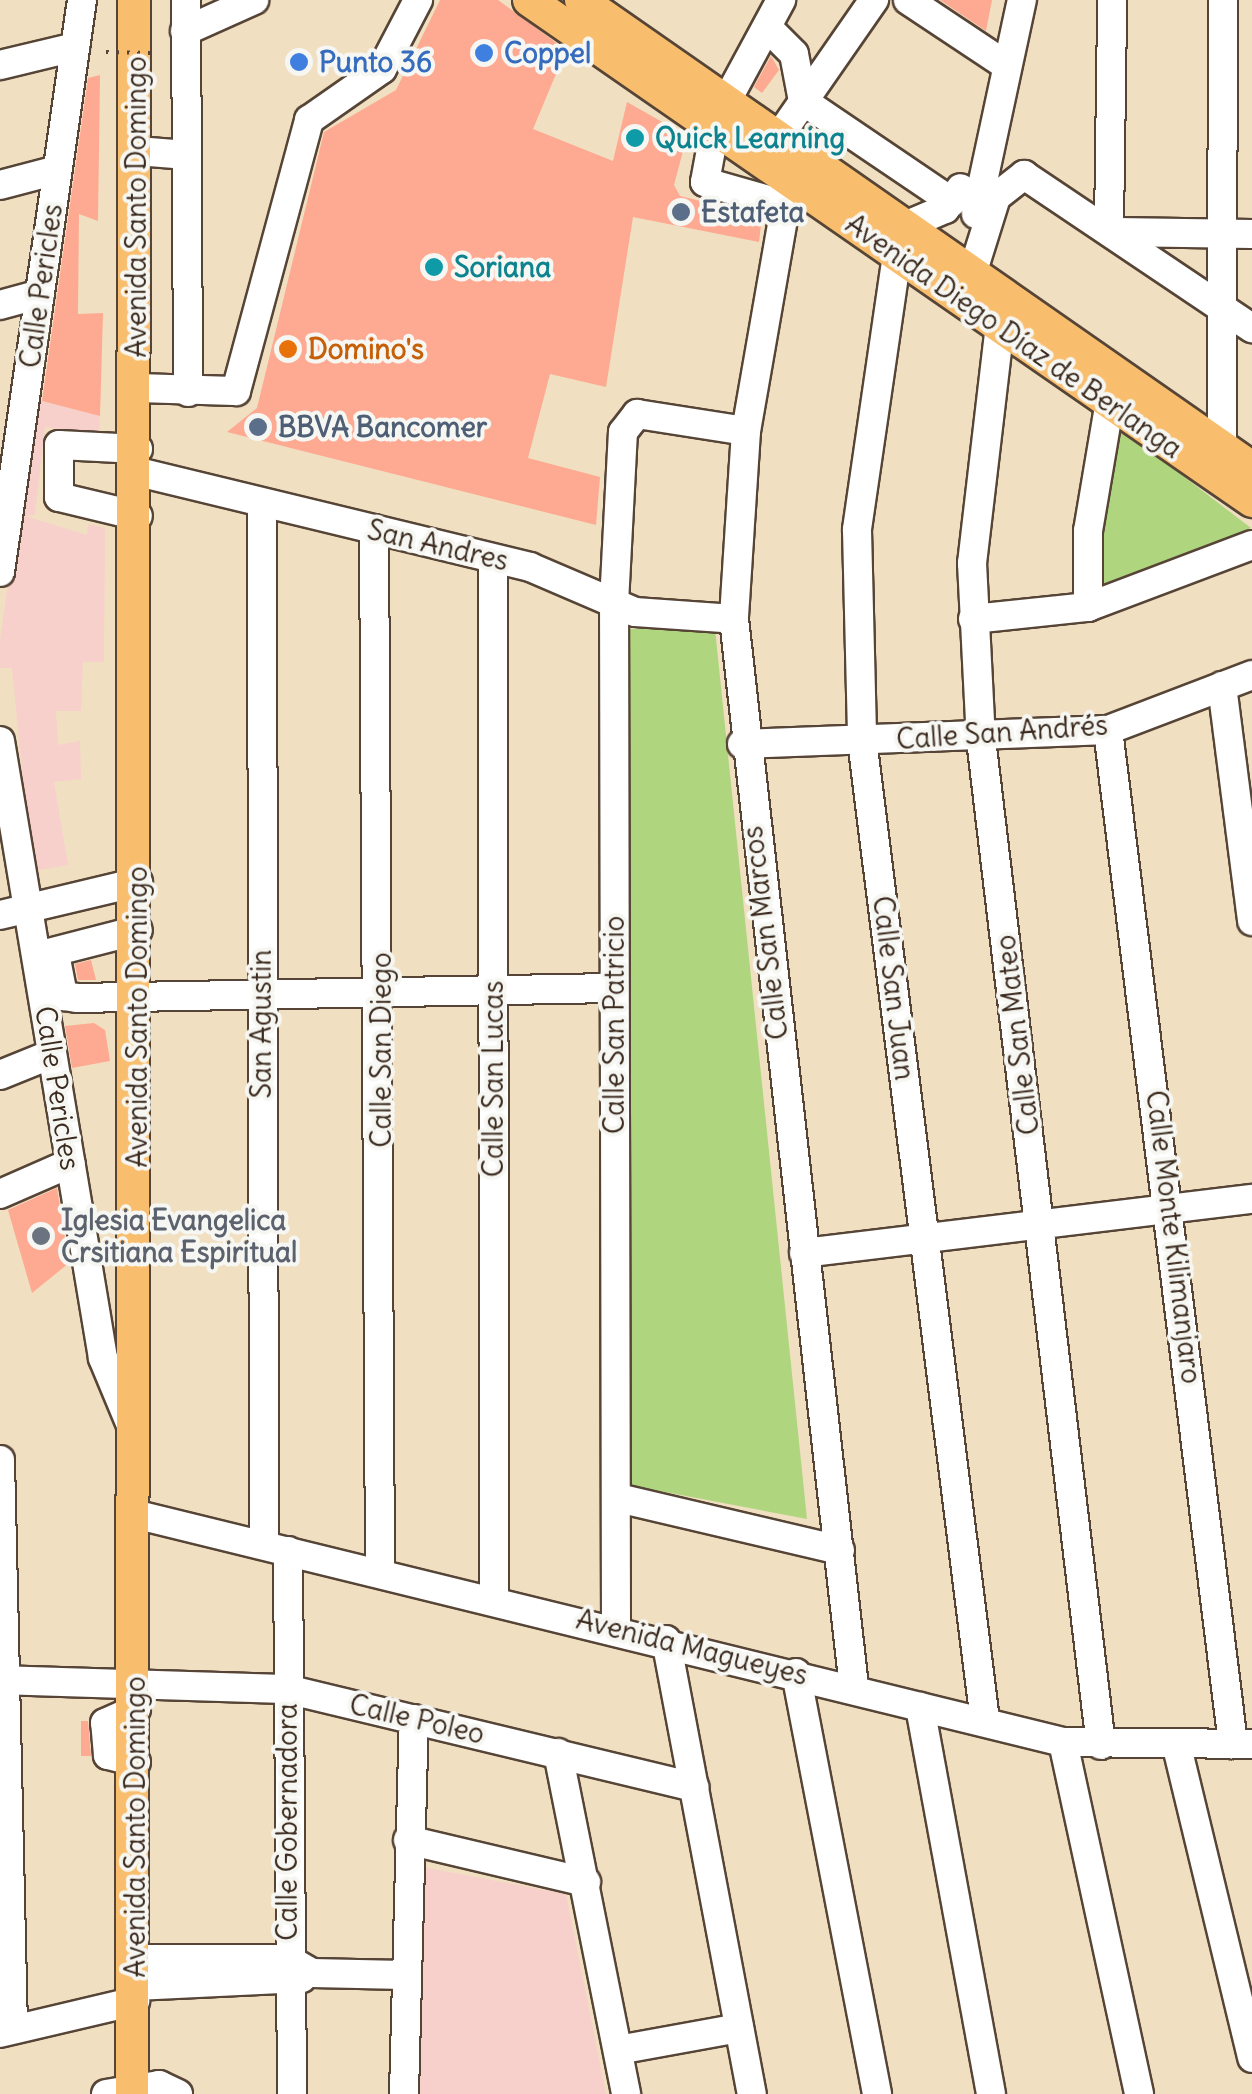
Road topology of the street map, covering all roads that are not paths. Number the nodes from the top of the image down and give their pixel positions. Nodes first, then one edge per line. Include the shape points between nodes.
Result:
1 (82, 0) edge
2 (134, 0) edge
3 (186, 0) edge
4 (254, 0) edge
5 (418, 0) edge
6 (530, 0) edge
7 (582, 0) edge
8 (782, 0) edge
9 (874, 0) edge
10 (908, 0) edge
11 (1022, 0) edge
12 (1112, 0) edge
13 (1223, 0) edge
14 (769, 29) junction
15 (185, 31) junction
16 (75, 47) junction
17 (1006, 65) junction
18 (0, 66) edge
19 (803, 102) junction
20 (721, 114) junction
21 (771, 148) junction
22 (988, 150) junction
23 (137, 151) junction
24 (187, 156) junction
25 (57, 170) junction
26 (0, 184) edge
27 (788, 192) junction
28 (738, 193) junction
29 (952, 202) junction
30 (981, 222) junction
31 (912, 223) junction
32 (1112, 229) junction
33 (1222, 234) junction
34 (1252, 234) edge
35 (897, 255) junction
36 (965, 279) junction
37 (40, 294) junction
38 (0, 305) edge
39 (1222, 308) junction
40 (1000, 324) junction
41 (1252, 328) edge
42 (136, 388) junction
43 (188, 392) junction
44 (1110, 401) junction
45 (11, 425) edge
46 (746, 431) junction
47 (1222, 446) junction
48 (138, 460) junction
49 (1252, 468) edge
50 (1252, 501) edge
51 (262, 505) junction
52 (138, 516) junction
53 (374, 530) junction
54 (1252, 545) edge
55 (493, 559) junction
56 (0, 572) edge
57 (614, 603) junction
58 (1088, 607) junction
59 (734, 619) junction
60 (974, 620) junction
61 (1252, 675) edge
62 (1222, 686) junction
63 (1108, 730) junction
64 (862, 740) junction
65 (981, 740) junction
66 (0, 742) edge
67 (742, 744) junction
68 (138, 882) junction
69 (30, 908) junction
70 (0, 914) edge
71 (1252, 921) edge
72 (138, 930) junction
73 (46, 954) junction
74 (614, 988) junction
75 (493, 993) junction
76 (53, 995) junction
77 (138, 996) junction
78 (260, 996) junction
79 (382, 998) junction
80 (52, 1054) junction
81 (0, 1075) edge
82 (71, 1162) junction
83 (0, 1194) edge
84 (1252, 1199) edge
85 (1172, 1206) junction
86 (1039, 1222) junction
87 (925, 1237) junction
88 (804, 1253) junction
89 (133, 1430) junction
90 (0, 1460) edge
91 (618, 1498) junction
92 (134, 1514) junction
93 (276, 1547) junction
94 (840, 1550) junction
95 (380, 1572) junction
96 (494, 1598) junction
97 (616, 1628) junction
98 (666, 1640) junction
99 (796, 1672) junction
100 (3, 1680) edge
101 (854, 1687) junction
102 (286, 1689) junction
103 (136, 1698) junction
104 (920, 1707) junction
105 (414, 1719) junction
106 (984, 1720) junction
107 (1064, 1742) junction
108 (1243, 1744) edge
109 (1102, 1746) junction
110 (1177, 1747) junction
111 (558, 1753) junction
112 (694, 1787) junction
113 (408, 1840) junction
114 (586, 1882) junction
115 (296, 1972) junction
116 (404, 1975) junction
117 (135, 1982) junction
118 (739, 2028) junction
119 (7, 2031) edge
120 (618, 2050) junction
121 (1252, 2058) edge
122 (124, 2091) edge
123 (178, 2094) edge
124 (292, 2094) edge
125 (404, 2094) edge
126 (626, 2094) edge
127 (752, 2094) edge
128 (877, 2094) edge
129 (991, 2094) edge
130 (1139, 2094) edge

1 - 16 street, Calle Pericles
2 - 23 main road, Avenida Santo Domingo
3 - 15 street
4 - 15 street
5 - 43 street via 382,69 310,120 236,391
6 - 20 main road, Avenida Diego Díaz de Berlanga
7 - 20 main road, Avenida Diego Díaz de Berlanga
8 - 14 street
9 - 19 street
10 - 17 street
11 - 17 street
12 - 32 street
13 - 33 street
14 - 19 street via 794,54
14 - 20 street
15 - 24 street
16 - 18 street
16 - 25 street, Calle Pericles
17 - 22 street
19 - 21 street
19 - 29 street
20 - 21 main road, Avenida Diego Díaz de Berlanga
20 - 28 street via 702,175
21 - 27 main road, Avenida Diego Díaz de Berlanga
21 - 28 street
21 - 31 main road, Avenida Diego Díaz de Berlanga
22 - 29 street
22 - 30 street
23 - 24 street
23 - 42 main road, Avenida Santo Domingo
24 - 43 street
25 - 26 street
25 - 37 street, Calle Pericles
27 - 28 street
27 - 35 main road, Avenida Diego Díaz de Berlanga
27 - 46 street, Calle San Marcos
29 - 31 street
30 - 32 street via 1002,185 1024,175
30 - 36 street
31 - 36 main road, Avenida Diego Díaz de Berlanga
32 - 33 street
32 - 39 street
33 - 34 street
33 - 39 street
35 - 36 main road, Avenida Diego Díaz de Berlanga
35 - 64 street, Calle San Juan via 857,530
36 - 40 main road, Avenida Diego Díaz de Berlanga
36 - 47 main road, Avenida Diego Díaz de Berlanga
37 - 38 street
37 - 45 street, Calle Pericles
39 - 41 street
39 - 47 street
40 - 44 main road, Avenida Diego Díaz de Berlanga
40 - 60 street, Calle San Mateo
42 - 43 street
42 - 48 main road, Avenida Santo Domingo
44 - 50 main road, Avenida Diego Díaz de Berlanga
44 - 58 street via 1088,531
45 - 56 street, Calle Pericles
46 - 57 street, Calle San Patricio via 637,414 624,424
46 - 59 street, Calle San Marcos
47 - 49 main road, Avenida Diego Díaz de Berlanga
48 - 51 street, San Andres
48 - 52 main road, Avenida Santo Domingo
48 - 52 street, San Andres via 59,445 59,496
51 - 53 street, San Andres
51 - 78 street, San Agustin
52 - 68 main road, Avenida Santo Domingo
53 - 55 street, San Andres
53 - 79 street, Calle San Diego
54 - 58 street
55 - 57 street, San Andres
55 - 75 street, Calle San Lucas
57 - 59 street, San Andres via 667,617
57 - 74 street, Calle San Patricio
58 - 60 street
59 - 67 street, Calle San Marcos
60 - 65 street, Calle San Mateo
61 - 62 street, Calle San Andrés
62 - 63 street, Calle San Andrés
62 - 71 street
63 - 65 street, Calle San Andrés
63 - 85 street, Calle Monte Kilimanjaro
64 - 65 street, Calle San Andrés
64 - 67 street, Calle San Andrés
64 - 87 street, Calle San Juan
65 - 86 street, Calle San Mateo
66 - 69 street, Calle Pericles
67 - 88 street, Calle San Marcos
68 - 69 street
68 - 72 main road, Avenida Santo Domingo
69 - 70 street
69 - 73 street, Calle Pericles
72 - 73 street
72 - 77 main road, Avenida Santo Domingo
73 - 76 street, Calle Pericles
74 - 75 street
74 - 91 street, Calle San Patricio
75 - 79 street
75 - 96 street, Calle San Lucas
76 - 77 street
76 - 80 street, Calle Pericles
77 - 78 street
77 - 89 main road, Avenida Santo Domingo
78 - 79 street
78 - 93 street, San Agustin
79 - 95 street, Calle San Diego
80 - 81 street
80 - 82 street, Calle Pericles
82 - 83 street
82 - 89 street, Calle Pericles via 103,1358
84 - 85 street
85 - 86 street
85 - 108 street, Calle Monte Kilimanjaro
86 - 87 street
86 - 109 street, Calle San Mateo
87 - 88 street
87 - 106 street, Calle San Juan
88 - 94 street, Calle San Marcos
89 - 92 main road, Avenida Santo Domingo
90 - 100 street
91 - 94 street
91 - 97 street, Calle San Patricio
92 - 93 street, Avenida Magueyes
92 - 103 main road, Avenida Santo Domingo
93 - 95 street, Avenida Magueyes
93 - 102 street, Calle Gobernadora
94 - 101 street, Calle San Marcos
95 - 96 street, Avenida Magueyes
96 - 97 street, Avenida Magueyes
97 - 98 street, Avenida Magueyes
98 - 99 street, Avenida Magueyes
98 - 112 street
99 - 101 street, Avenida Magueyes
99 - 128 street
100 - 103 street, Calle Poleo
100 - 119 street
101 - 104 street, Avenida Magueyes
102 - 103 street, Calle Poleo
102 - 105 street, Calle Poleo
102 - 115 street, Calle Gobernadora
103 - 117 main road, Avenida Santo Domingo
104 - 106 street, Avenida Magueyes
104 - 129 street
105 - 111 street, Calle Poleo
105 - 113 street
106 - 107 street, Avenida Magueyes
107 - 109 street, Avenida Magueyes
107 - 130 street
108 - 110 street, Avenida Magueyes
109 - 110 street, Avenida Magueyes
110 - 121 street
111 - 112 street, Calle Poleo
111 - 114 street
112 - 118 street
113 - 114 street
113 - 116 street
114 - 120 street
115 - 116 street
115 - 117 street
115 - 124 street, Calle Gobernadora
116 - 125 street
117 - 119 street
117 - 122 main road, Avenida Santo Domingo
118 - 120 street
118 - 127 street
120 - 126 street
122 - 123 street

